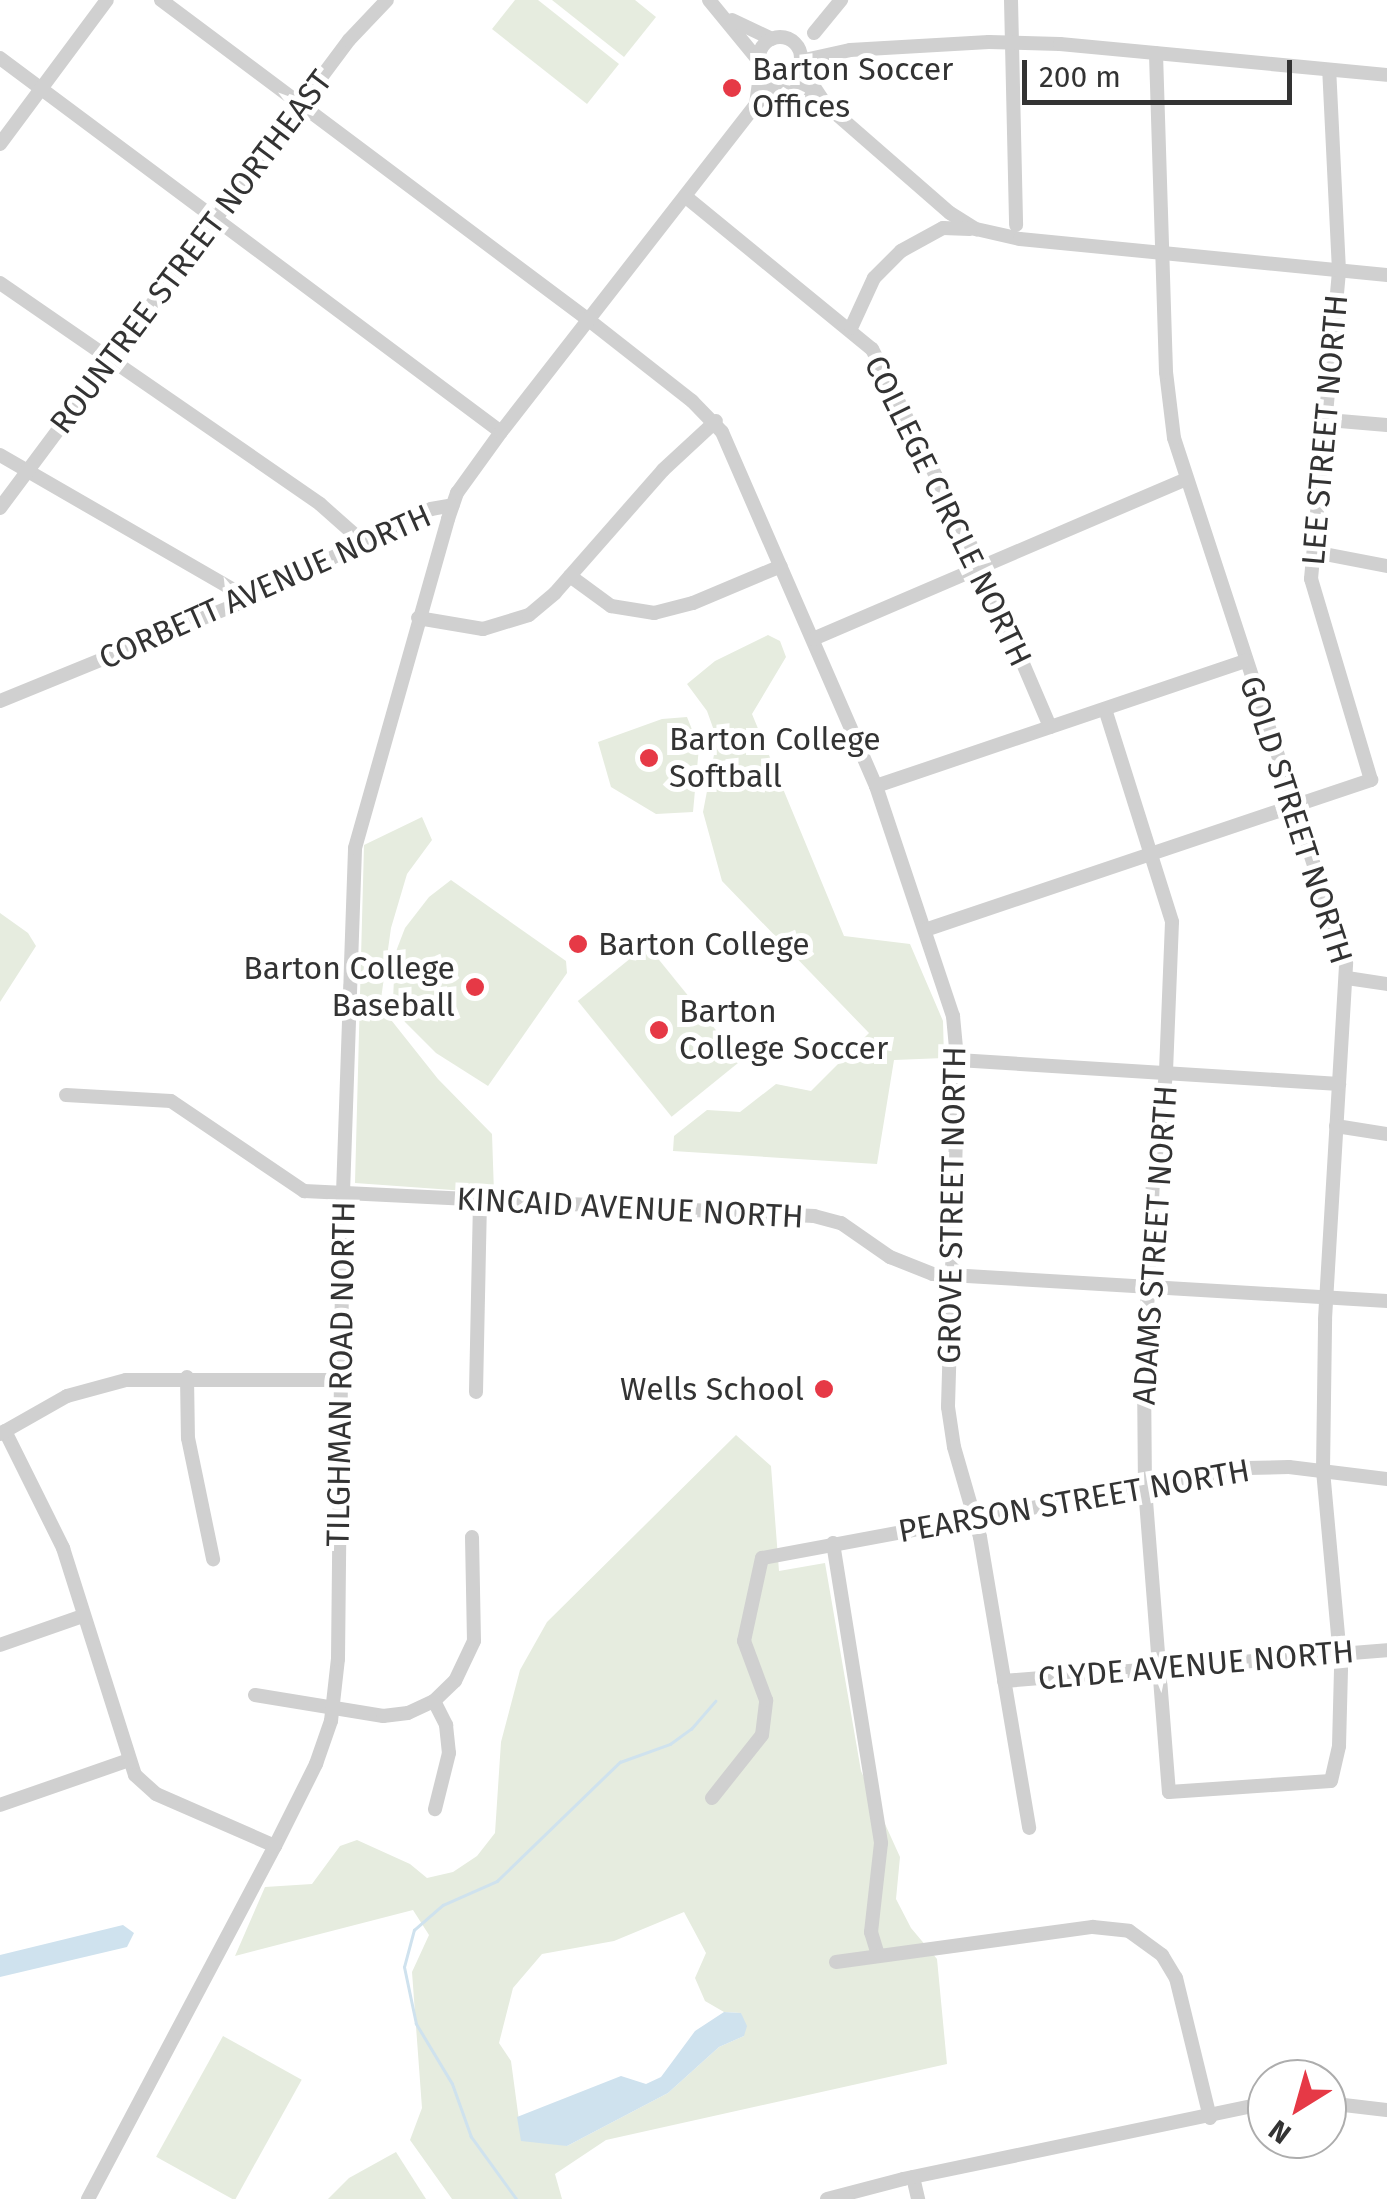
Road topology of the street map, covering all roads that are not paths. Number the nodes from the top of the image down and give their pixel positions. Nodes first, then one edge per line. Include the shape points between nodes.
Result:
1 (107, 0) edge
2 (161, 0) edge
3 (387, 0) edge
4 (709, 0) edge
5 (841, 0) edge
6 (1011, 0) edge
7 (724, 15) junction
8 (814, 33) dead end
9 (772, 38) junction
10 (792, 41) junction
11 (1012, 43) junction
12 (850, 50) junction
13 (1156, 52) junction
14 (0, 58) edge
15 (800, 63) junction
16 (760, 64) junction
17 (1329, 70) junction
18 (1387, 75) edge
19 (783, 79) junction
20 (41, 89) junction
21 (301, 104) junction
22 (756, 104) junction
23 (826, 105) junction
24 (0, 144) edge
25 (686, 197) junction
26 (937, 202) junction
27 (215, 220) junction
28 (1016, 225) dead end
29 (943, 228) junction
30 (976, 229) junction
31 (1161, 253) junction
32 (1339, 270) junction
33 (1387, 276) edge
34 (0, 283) edge
35 (590, 320) junction
36 (851, 328) junction
37 (110, 360) junction
38 (1328, 420) junction
39 (716, 421) junction
40 (1387, 426) edge
41 (501, 432) junction
42 (0, 455) edge
43 (27, 471) junction
44 (1186, 479) junction
45 (453, 505) junction
46 (0, 508) edge
47 (365, 544) junction
48 (1314, 552) junction
49 (782, 566) junction
50 (1387, 566) edge
51 (982, 568) junction
52 (570, 576) junction
53 (249, 598) junction
54 (418, 618) junction
55 (813, 639) junction
56 (1246, 661) junction
57 (0, 701) edge
58 (1106, 708) junction
59 (1050, 727) junction
60 (876, 786) junction
61 (1294, 806) junction
62 (1152, 852) junction
63 (925, 930) junction
64 (1347, 978) junction
65 (1387, 984) edge
66 (958, 1060) junction
67 (1166, 1074) junction
68 (1339, 1084) junction
69 (66, 1095) dead end
70 (1336, 1126) junction
71 (1387, 1134) edge
72 (342, 1194) junction
73 (480, 1200) junction
74 (949, 1276) junction
75 (1148, 1286) junction
76 (1326, 1295) junction
77 (1387, 1301) edge
78 (187, 1377) junction
79 (341, 1380) junction
80 (476, 1392) dead end
81 (3, 1432) edge
82 (1322, 1470) junction
83 (1387, 1478) edge
84 (1145, 1488) junction
85 (976, 1518) junction
86 (472, 1537) dead end
87 (834, 1544) junction
88 (213, 1559) dead end
89 (82, 1616) junction
90 (0, 1646) edge
91 (1387, 1650) edge
92 (1340, 1654) junction
93 (1162, 1667) junction
94 (1004, 1681) junction
95 (255, 1695) dead end
96 (434, 1701) junction
97 (333, 1710) junction
98 (128, 1760) junction
99 (1169, 1792) joint
100 (712, 1798) dead end
101 (0, 1805) edge
102 (435, 1809) dead end
103 (1030, 1828) dead end
104 (275, 1846) junction
105 (878, 1955) junction
106 (836, 1962) dead end
107 (1347, 2105) edge
108 (1247, 2108) edge
109 (1387, 2110) edge
110 (1210, 2118) junction
111 (912, 2177) junction
112 (88, 2199) edge
113 (827, 2199) edge
114 (918, 2199) edge

1 - 20 street
2 - 21 street, GROVE STREET NORTH
3 - 21 street, ROUNTREE STREET NORTHEAST
4 - 7 street
5 - 8 street
6 - 11 street
7 - 9 street
7 - 16 street
9 - 10 street
9 - 16 street via 762,47
10 - 12 street
10 - 15 street
11 - 12 street
11 - 13 street
11 - 28 street
12 - 15 street
13 - 17 street
13 - 31 street, GOLD STREET NORTH
14 - 20 street
15 - 19 street
15 - 23 street
16 - 19 street
16 - 22 street, CORBETT AVENUE NORTH
17 - 18 street
17 - 32 street, LEE STREET NORTH
19 - 22 street, CORBETT AVENUE NORTH
19 - 23 street
20 - 24 street
20 - 27 street
21 - 27 street, ROUNTREE STREET NORTHEAST
21 - 35 street, GROVE STREET NORTH
22 - 25 street, CORBETT AVENUE NORTH
23 - 26 street
25 - 35 street, CORBETT AVENUE NORTH
25 - 36 street, COLLEGE CIRCLE NORTH
26 - 29 street
26 - 30 street
27 - 37 street, ROUNTREE STREET NORTHEAST
27 - 41 street
29 - 30 street
29 - 36 street via 888,262
30 - 31 street
31 - 32 street
31 - 44 street, GOLD STREET NORTH via 1170,412
32 - 33 street
32 - 38 street, LEE STREET NORTH
34 - 37 street
35 - 39 street, GROVE STREET NORTH
35 - 41 street, CORBETT AVENUE NORTH
36 - 51 street, COLLEGE CIRCLE NORTH via 872,349
37 - 43 street, ROUNTREE STREET NORTHEAST
37 - 47 street via 320,504
38 - 40 street
38 - 48 street, LEE STREET NORTH
39 - 49 street, GROVE STREET NORTH
39 - 52 street via 662,470
41 - 45 street, CORBETT AVENUE NORTH
42 - 43 street
43 - 46 street, ROUNTREE STREET NORTHEAST
43 - 53 street
44 - 51 street
44 - 56 street, GOLD STREET NORTH
45 - 47 street, CORBETT AVENUE NORTH
45 - 54 street, TILGHMAN ROAD NORTH
47 - 53 street, CORBETT AVENUE NORTH
48 - 50 street
48 - 61 street, LEE STREET NORTH via 1317,609 1371,780
49 - 52 street via 654,612 610,606
49 - 55 street, GROVE STREET NORTH
51 - 55 street
51 - 59 street, COLLEGE CIRCLE NORTH
52 - 54 street via 544,605 513,624 468,628
53 - 57 street, CORBETT AVENUE NORTH
54 - 72 street, TILGHMAN ROAD NORTH via 355,848
55 - 60 street, GROVE STREET NORTH
56 - 58 street
56 - 61 street, GOLD STREET NORTH
58 - 59 street
58 - 62 street, ADAMS STREET NORTH
59 - 60 street
60 - 63 street, GROVE STREET NORTH
61 - 62 street
61 - 64 street, GOLD STREET NORTH
62 - 63 street
62 - 67 street, ADAMS STREET NORTH via 1172,922
63 - 66 street, GROVE STREET NORTH via 953,1016
64 - 65 street
64 - 68 street, GOLD STREET NORTH
66 - 67 street
66 - 74 street, GROVE STREET NORTH
67 - 68 street
67 - 75 street, ADAMS STREET NORTH
68 - 70 street, GOLD STREET NORTH
69 - 72 street, KINCAID AVENUE NORTH via 170,1100 296,1188
70 - 71 street
70 - 76 street, GOLD STREET NORTH
72 - 73 street, KINCAID AVENUE NORTH
72 - 79 street, TILGHMAN ROAD NORTH
73 - 74 street, KINCAID AVENUE NORTH via 831,1219 912,1268
73 - 80 street
74 - 75 street, KINCAID AVENUE NORTH
74 - 85 street, GROVE STREET NORTH via 948,1413
75 - 76 street, KINCAID AVENUE NORTH
75 - 84 street, ADAMS STREET NORTH
76 - 77 street, KINCAID AVENUE NORTH
76 - 82 street, GOLD STREET NORTH
78 - 79 street
78 - 81 street via 96,1386
78 - 88 street via 190,1454
79 - 97 street, TILGHMAN ROAD NORTH
81 - 89 street via 62,1548
82 - 83 street, PEARSON STREET NORTH
82 - 84 street, PEARSON STREET NORTH via 1260,1466
82 - 92 street, GOLD STREET NORTH
84 - 85 street, PEARSON STREET NORTH
84 - 93 street, ADAMS STREET NORTH
85 - 87 street, PEARSON STREET NORTH
85 - 94 street, GROVE STREET NORTH
86 - 96 street via 474,1641 464,1668
87 - 100 street, PEARSON STREET NORTH via 762,1558 744,1642 766,1700 762,1734
87 - 105 street via 881,1843 871,1932
89 - 90 street
89 - 98 street
91 - 92 street, CLYDE AVENUE NORTH
92 - 93 street, CLYDE AVENUE NORTH
92 - 99 street, GOLD STREET NORTH via 1334,1778
93 - 94 street, CLYDE AVENUE NORTH
93 - 99 street, ADAMS STREET NORTH
94 - 103 street, GROVE STREET NORTH
95 - 97 street
96 - 97 street via 396,1716
96 - 102 street via 450,1752
97 - 104 street, TILGHMAN ROAD NORTH via 316,1764
98 - 101 street
98 - 104 street via 156,1794
104 - 112 street, TILGHMAN ROAD NORTH
105 - 106 street
105 - 110 street via 1094,1927 1139,1936 1176,1978
107 - 109 street
108 - 110 street
110 - 111 street
111 - 113 street
111 - 114 street

